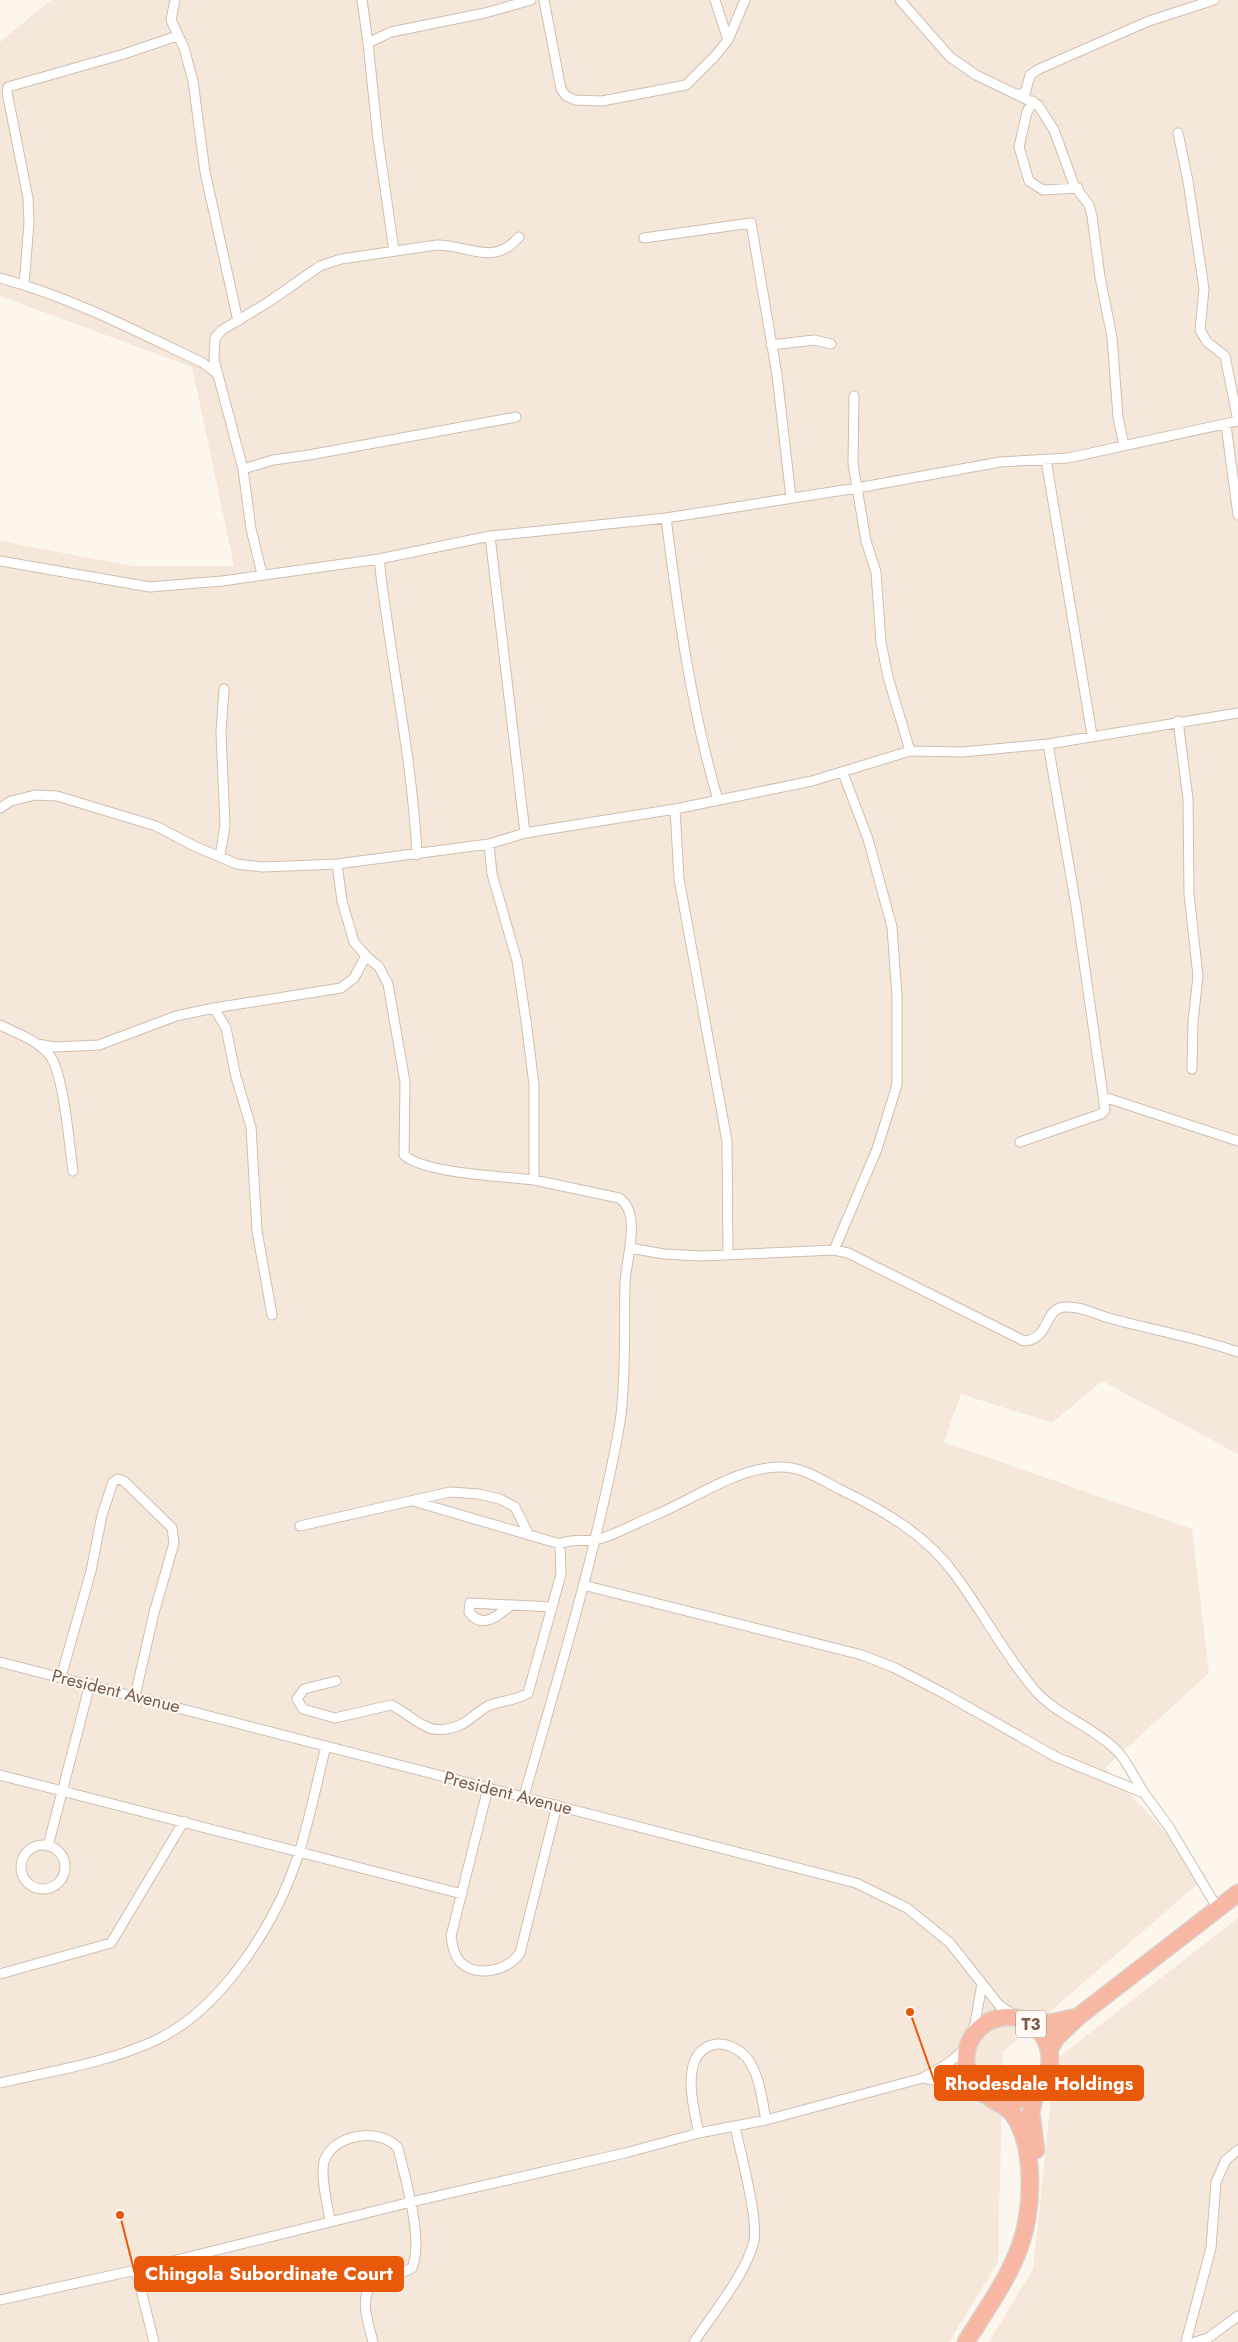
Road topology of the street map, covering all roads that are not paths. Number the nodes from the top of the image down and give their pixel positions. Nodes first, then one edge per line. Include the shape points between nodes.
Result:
1 (175, 0) edge
2 (362, 0) edge
3 (531, 0) edge
4 (544, 0) edge
5 (715, 0) edge
6 (745, 0) edge
7 (900, 0) edge
8 (1214, 0) edge
9 (177, 36) junction
10 (728, 40) junction
11 (368, 43) junction
12 (1016, 94) junction
13 (1033, 101) junction
14 (1178, 133) dead end
15 (1077, 188) junction
16 (519, 237) dead end
17 (644, 238) dead end
18 (394, 251) junction
19 (0, 278) edge
20 (24, 285) junction
21 (238, 321) junction
22 (831, 344) dead end
23 (771, 345) junction
24 (216, 373) junction
25 (854, 396) dead end
26 (516, 417) dead end
27 (1238, 421) edge
28 (1226, 425) junction
29 (1124, 446) junction
30 (1046, 460) junction
31 (243, 469) junction
32 (857, 488) junction
33 (791, 498) junction
34 (1238, 515) edge
35 (666, 518) junction
36 (490, 536) junction
37 (379, 559) junction
38 (0, 561) edge
39 (262, 574) junction
40 (224, 689) dead end
41 (1238, 713) edge
42 (1178, 721) junction
43 (1092, 735) junction
44 (1048, 744) junction
45 (910, 751) junction
46 (842, 773) junction
47 (718, 800) junction
48 (0, 808) edge
49 (675, 809) junction
50 (525, 833) junction
51 (489, 844) junction
52 (417, 855) junction
53 (220, 857) junction
54 (337, 864) junction
55 (366, 956) junction
56 (214, 1008) junction
57 (0, 1025) edge
58 (37, 1044) junction
59 (1192, 1069) dead end
60 (1104, 1097) junction
61 (1238, 1141) edge
62 (1020, 1142) dead end
63 (73, 1171) dead end
64 (534, 1180) junction
65 (630, 1248) junction
66 (834, 1250) junction
67 (728, 1255) junction
68 (272, 1315) dead end
69 (1238, 1352) edge
70 (413, 1500) junction
71 (300, 1526) dead end
72 (528, 1533) junction
73 (595, 1540) junction
74 (560, 1544) junction
75 (584, 1585) junction
76 (511, 1605) dead end
77 (552, 1606) junction
78 (0, 1662) edge
79 (61, 1677) junction
80 (336, 1681) dead end
81 (90, 1684) junction
82 (135, 1696) junction
83 (326, 1746) junction
84 (0, 1775) edge
85 (488, 1788) junction
86 (62, 1790) junction
87 (1144, 1793) junction
88 (524, 1796) junction
89 (557, 1805) junction
90 (184, 1821) junction
91 (48, 1846) junction
92 (298, 1853) junction
93 (1238, 1893) edge
94 (462, 1894) junction
95 (1218, 1909) junction
96 (0, 1974) edge
97 (982, 1984) junction
98 (1079, 2016) junction
99 (1023, 2020) junction
100 (970, 2041) junction
101 (1049, 2050) junction
102 (923, 2078) junction
103 (0, 2083) edge
104 (1036, 2091) junction
105 (987, 2096) junction
106 (766, 2120) junction
107 (735, 2126) junction
108 (699, 2133) junction
109 (1238, 2150) edge
110 (411, 2202) junction
111 (330, 2221) junction
112 (136, 2270) junction
113 (0, 2300) edge
114 (1238, 2316) edge
115 (154, 2342) edge
116 (373, 2342) edge
117 (694, 2342) edge
118 (966, 2342) edge
119 (977, 2342) edge
120 (1186, 2342) edge
121 (1195, 2342) edge

1 - 9 street via 171,20
2 - 11 street
3 - 11 street via 391,32
4 - 10 street via 560,89 575,100 602,101 686,85
5 - 10 street
6 - 10 street
7 - 12 street via 938,45 963,67
8 - 12 street via 1149,21 1039,69 1030,75 1025,94
9 - 20 street via 8,87 28,198
9 - 21 street via 184,48 193,81 205,172
11 - 18 street via 375,120
12 - 13 street
13 - 15 street via 1043,109 1054,130
13 - 15 street via 1027,112 1019,147 1029,180 1042,190
14 - 27 street via 1204,289 1200,330 1207,342 1225,356
15 - 29 street via 1089,205 1092,216 1112,337 1118,417
16 - 18 street via 505,250 491,253 477,253 448,245
17 - 23 street via 751,223
18 - 21 street via 341,259 320,266
19 - 20 street
20 - 24 street via 151,338 203,363
21 - 24 street via 222,330 216,338 213,350
22 - 23 street via 814,340
23 - 33 street
24 - 31 street
25 - 32 street via 852,446
26 - 31 street via 272,460
27 - 28 street
28 - 29 street
28 - 34 street
29 - 30 street
30 - 32 street via 1000,462
30 - 43 street
31 - 39 street via 251,530
32 - 33 street
32 - 45 street via 866,540 876,572 881,642 888,677
33 - 35 street
35 - 36 street
35 - 47 street via 695,705
36 - 37 street
36 - 50 street
37 - 39 street
37 - 52 street via 387,630 408,750
38 - 39 street via 150,587 222,582
40 - 53 street via 221,732 225,825
41 - 42 street
42 - 43 street
42 - 59 street via 1188,799 1189,894 1198,976
43 - 44 street
44 - 45 street via 963,752
44 - 60 street
45 - 46 street
46 - 47 street
46 - 66 street via 868,839 892,927 897,997 896,1085 877,1149
47 - 49 street
48 - 53 street via 11,801 57,796 156,826
49 - 50 street
49 - 67 street via 680,888 727,1142
50 - 51 street
51 - 52 street
51 - 64 street via 492,874 517,961 526,1021 534,1085
52 - 54 street
53 - 54 street via 237,864 263,867
54 - 55 street via 347,921 354,942
55 - 56 street via 354,978 341,988
55 - 64 street via 379,966 388,984 405,1082 404,1155 440,1169
56 - 58 street via 176,1016 100,1045 55,1047
56 - 68 street via 226,1028 251,1127 257,1231
57 - 58 street
58 - 63 street via 49,1053 57,1068
60 - 61 street
60 - 62 street via 1105,1110 1101,1114
64 - 65 street via 626,1202 631,1213
65 - 67 street via 664,1254
65 - 73 street via 625,1281 626,1364 620,1417
66 - 67 street
66 - 69 street via 848,1253 1024,1340 1039,1336 1056,1309 1072,1307
70 - 71 street
70 - 72 street
70 - 72 street via 450,1492 500,1499 515,1507
72 - 74 street
73 - 74 street
73 - 75 street
73 - 87 street via 750,1473 779,1467 796,1468 811,1474 868,1502 932,1549 956,1575 1034,1690 1056,1709 1116,1749
74 - 77 street via 561,1574
75 - 87 street via 862,1655 945,1694 1056,1756
75 - 88 street
76 - 77 street
77 - 80 street via 528,1693 521,1698 487,1706 461,1725 437,1732 420,1726 406,1712 391,1705 335,1718 304,1709 298,1699 304,1689
78 - 79 street, President Avenue
79 - 81 street, President Avenue
79 - 82 street via 92,1571 102,1515 118,1479 162,1516 172,1528 174,1543
81 - 82 street, President Avenue
81 - 86 street
82 - 83 street, President Avenue
83 - 85 street, President Avenue
83 - 92 street
84 - 86 street
85 - 88 street, President Avenue
85 - 94 street
86 - 90 street
86 - 91 street
87 - 95 street via 1169,1827
88 - 89 street, President Avenue
89 - 94 street via 523,1946 510,1964 490,1971 465,1965 457,1958 451,1936
89 - 97 street, President Avenue via 856,1884 907,1908 950,1943
90 - 92 street
90 - 96 street via 111,1943
91 - 91 street via 61,1856 64,1873 54,1886 37,1888 24,1879 21,1862 32,1848
92 - 94 street
92 - 103 street via 265,1927 244,1962 184,2024 154,2041 114,2056
93 - 95 highway, T3
95 - 98 highway, T3
97 - 99 street, President Avenue via 999,2005
97 - 100 street
98 - 99 highway, T3 via 1049,2023
98 - 101 highway, T3 via 1056,2038
99 - 100 highway, T3 via 993,2019 982,2025
99 - 101 highway, T3 via 1037,2029
100 - 102 street via 947,2064
100 - 105 highway via 965,2061 968,2073 974,2085
101 - 104 highway, T3 via 1048,2072
102 - 105 street via 965,2086
102 - 106 street
104 - 105 highway via 1014,2101
104 - 119 highway, T3 via 1031,2112 1038,2168 1036,2222 1030,2248 1019,2273
105 - 118 highway via 1011,2112 1024,2138 1029,2183 1027,2220 1021,2245 1010,2269
106 - 107 street
106 - 108 street via 758,2080 747,2058 724,2043 710,2045 699,2053 692,2071 690,2095
107 - 108 street
107 - 117 street via 752,2209 754,2238 747,2260
108 - 110 street
109 - 120 street via 1226,2160 1216,2182 1211,2248
110 - 111 street
110 - 111 street via 394,2143 377,2136 348,2139 338,2144 324,2160
110 - 116 street via 416,2251 412,2268 376,2282 365,2298
111 - 112 street
112 - 113 street
112 - 115 street
114 - 121 street via 1208,2338

